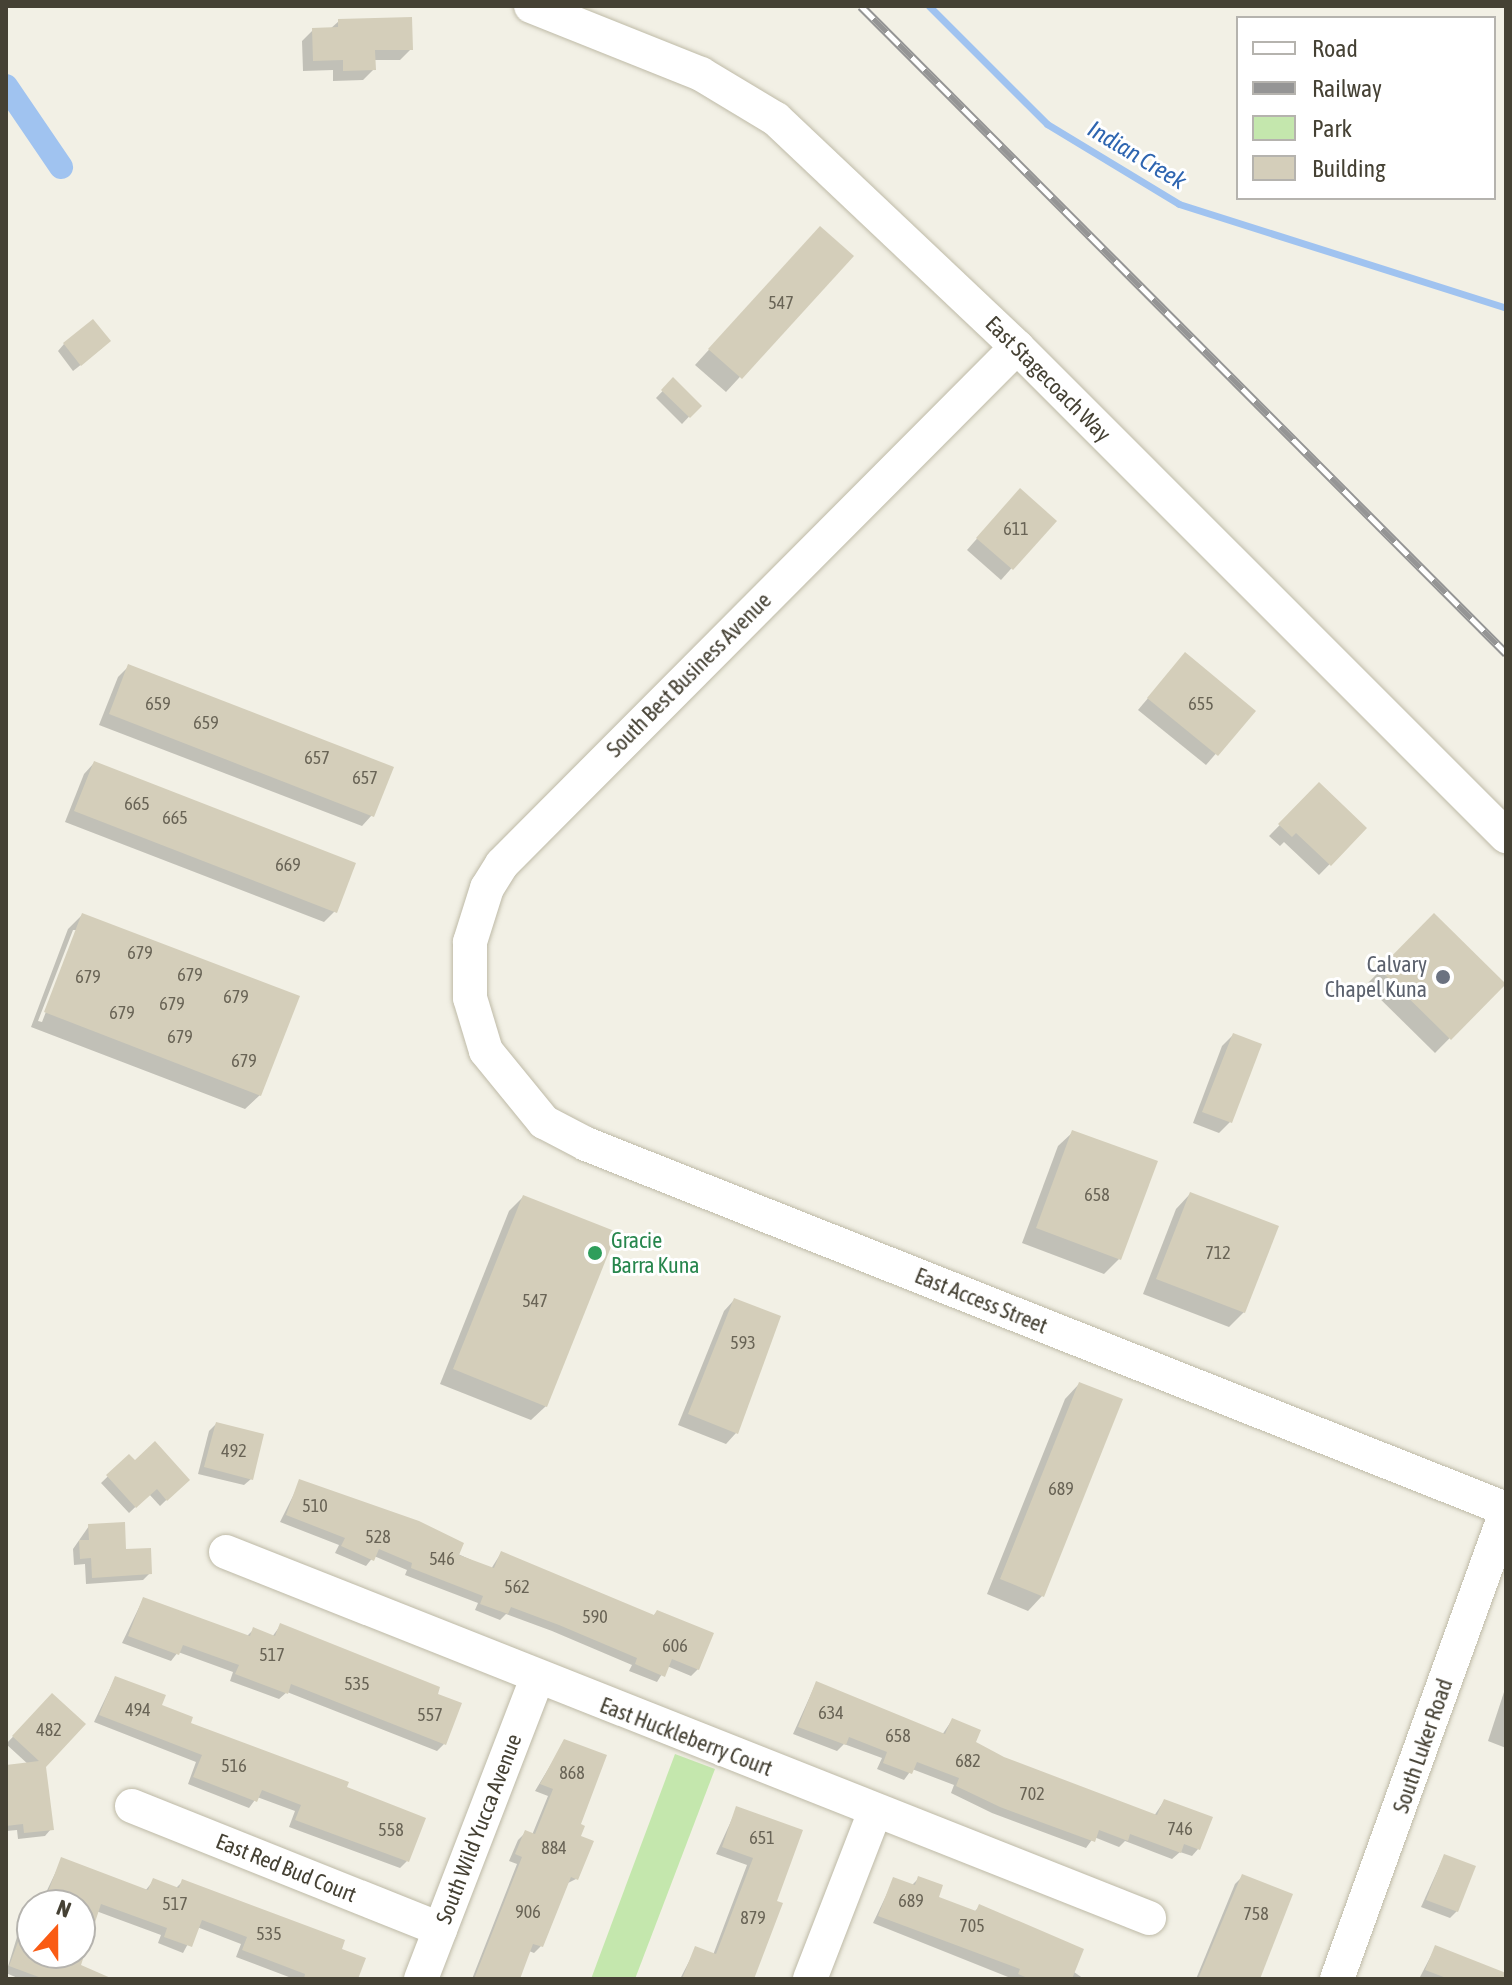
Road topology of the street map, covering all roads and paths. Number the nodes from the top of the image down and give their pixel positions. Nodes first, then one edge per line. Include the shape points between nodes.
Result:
1 (531, 6) edge
2 (1017, 347) junction
3 (1506, 836) edge
4 (486, 1051) joint
5 (1506, 1510) edge
6 (226, 1552) dead end
7 (537, 1679) junction
8 (132, 1806) dead end
9 (875, 1811) junction
10 (1149, 1918) dead end
11 (440, 1929) junction
12 (421, 1979) edge
13 (810, 1979) edge
14 (1337, 1979) edge

1 - 2 street, East Stagecoach Way via 740,93 776,119
2 - 3 street, East Stagecoach Way
2 - 4 street, South Best Business Avenue via 502,864 476,914 469,956 470,998
4 - 5 street, East Access Street via 544,1122 586,1144
5 - 14 street, South Luker Road
6 - 7 street, East Huckleberry Court
7 - 9 street, East Huckleberry Court
7 - 11 street, South Wild Yucca Avenue
8 - 11 street, East Red Bud Court
9 - 10 street, East Huckleberry Court
9 - 13 street
11 - 12 street, South Wild Yucca Avenue

